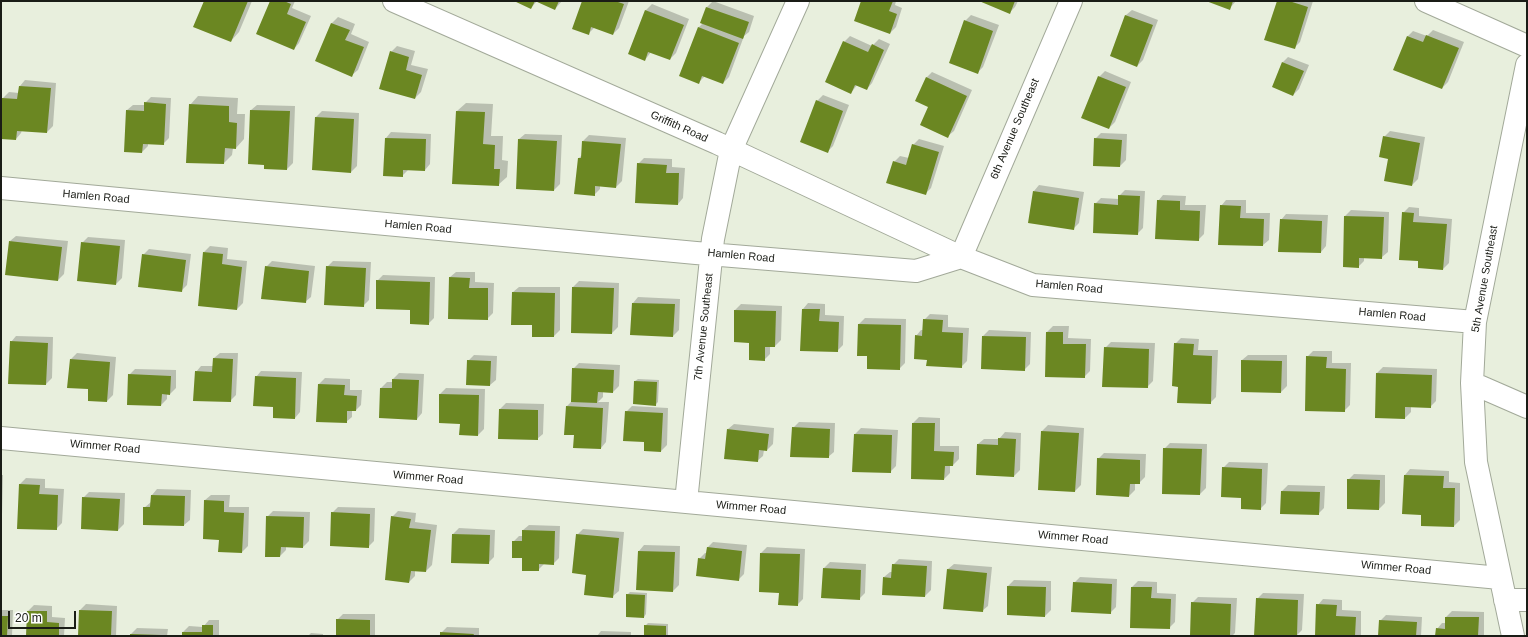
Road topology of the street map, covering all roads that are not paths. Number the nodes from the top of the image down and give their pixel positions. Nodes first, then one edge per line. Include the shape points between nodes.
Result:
1 (394, 1) edge
2 (798, 1) edge
3 (1071, 1) edge
4 (1426, 1) edge
5 (1527, 46) edge
6 (1527, 65) edge
7 (731, 150) junction
8 (1, 188) edge
9 (712, 254) junction
10 (961, 257) junction
11 (1475, 322) junction
12 (1472, 383) junction
13 (1527, 407) edge
14 (1, 438) edge
15 (686, 502) junction
16 (1500, 578) junction
17 (1505, 600) junction
18 (1527, 600) edge
19 (1513, 636) edge

1 - 7 street, Griffith Road
2 - 7 street, 7th Avenue Southeast
3 - 10 street, 6th Avenue Southeast
4 - 5 street
6 - 11 street, 5th Avenue Southeast
7 - 9 street, 7th Avenue Southeast
7 - 10 street, Griffith Road
8 - 9 street, Hamlen Road
9 - 10 street, Hamlen Road via 916,271
9 - 15 street, 7th Avenue Southeast
10 - 11 street, Hamlen Road via 1033,285
11 - 12 street, 5th Avenue Southeast
12 - 13 street
12 - 16 street, 5th Avenue Southeast via 1476,462
14 - 15 street, Wimmer Road
15 - 16 street, Wimmer Road
16 - 17 street, 5th Avenue Southeast
17 - 18 street
17 - 19 street, 5th Avenue Southeast

